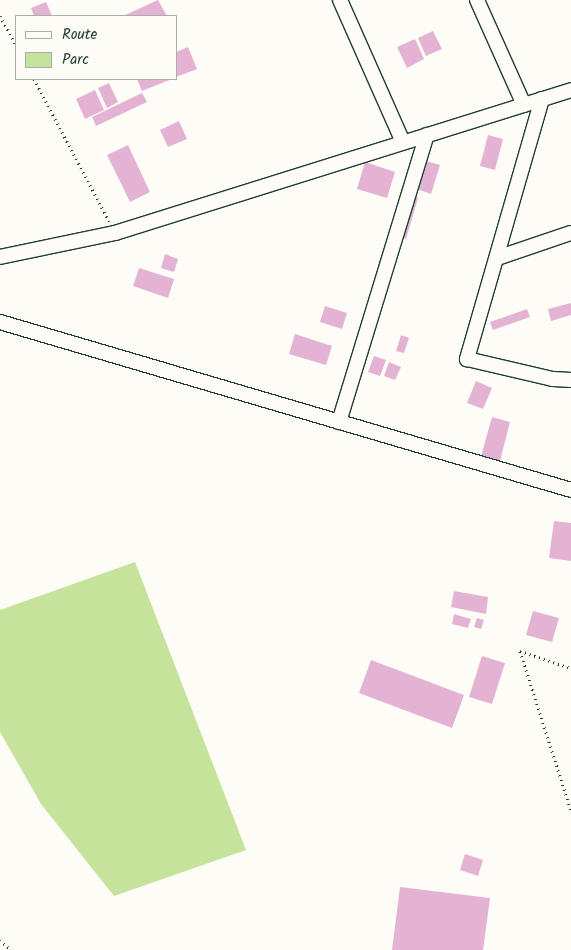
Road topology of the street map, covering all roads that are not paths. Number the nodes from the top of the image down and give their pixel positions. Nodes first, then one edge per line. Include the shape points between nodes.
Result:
1 (340, 0) edge
2 (477, 0) edge
3 (571, 90) edge
4 (542, 99) junction
5 (524, 105) junction
6 (426, 135) junction
7 (403, 142) junction
8 (571, 233) edge
9 (0, 257) edge
10 (496, 258) junction
11 (0, 322) edge
12 (571, 380) edge
13 (339, 422) junction
14 (569, 489) edge

1 - 7 street
2 - 5 street
3 - 4 street
4 - 5 street
4 - 10 street
5 - 6 street
6 - 7 street
6 - 13 street
7 - 9 street via 115,233
8 - 10 street
10 - 12 street via 467,359 553,379
11 - 13 street
13 - 14 street

